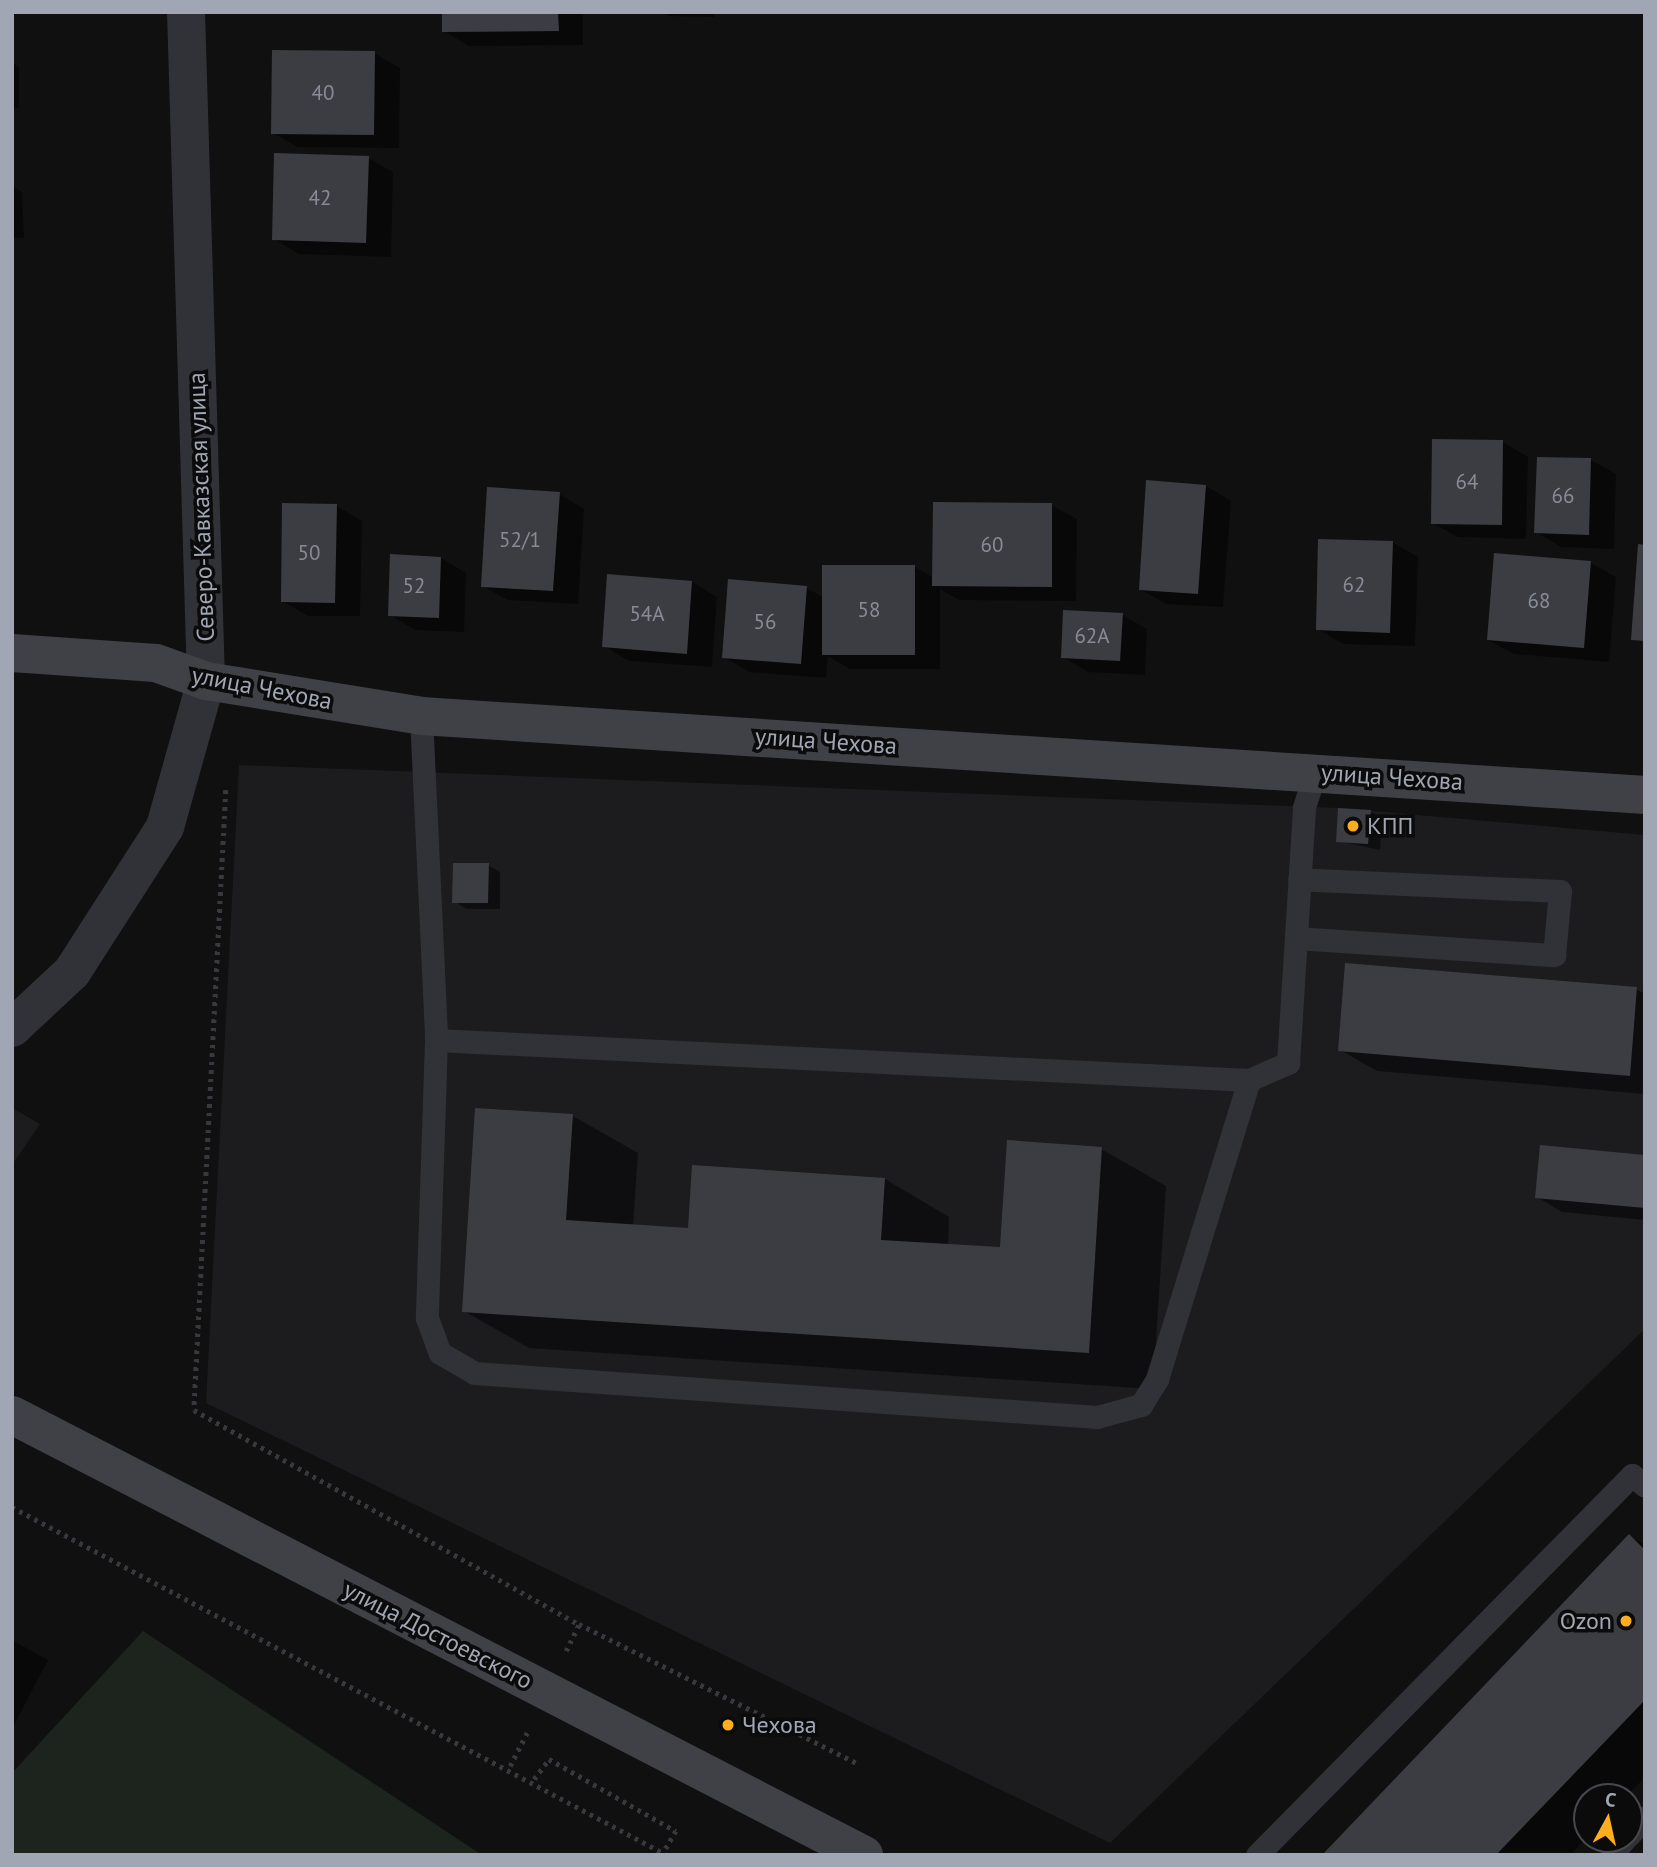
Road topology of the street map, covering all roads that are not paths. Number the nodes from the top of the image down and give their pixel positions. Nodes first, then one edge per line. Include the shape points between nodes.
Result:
1 (186, 12) edge
2 (12, 653) edge
3 (206, 681) junction
4 (421, 716) junction
5 (1316, 771) junction
6 (1645, 795) edge
7 (1299, 878) junction
8 (1296, 938) junction
9 (12, 1028) edge
10 (436, 1040) junction
11 (1249, 1080) junction
12 (12, 1415) edge
13 (1645, 1486) edge
14 (864, 1855) edge
15 (1256, 1855) edge

1 - 3 street, Северо-Кавказская улица
2 - 3 street, улица Чехова via 156,663
3 - 4 street, улица Чехова
3 - 9 street, Северо-Кавказская улица via 164,827 72,972
4 - 5 street, улица Чехова
4 - 10 lane
5 - 6 street, улица Чехова
5 - 7 lane via 1304,807
7 - 8 lane
7 - 8 lane via 1560,891 1554,955
8 - 11 lane via 1289,1063
10 - 11 lane
10 - 11 lane via 427,1318 440,1353 474,1373 1097,1418 1141,1405 1157,1379
12 - 14 street, улица Достоевского
13 - 15 lane via 1632,1475

